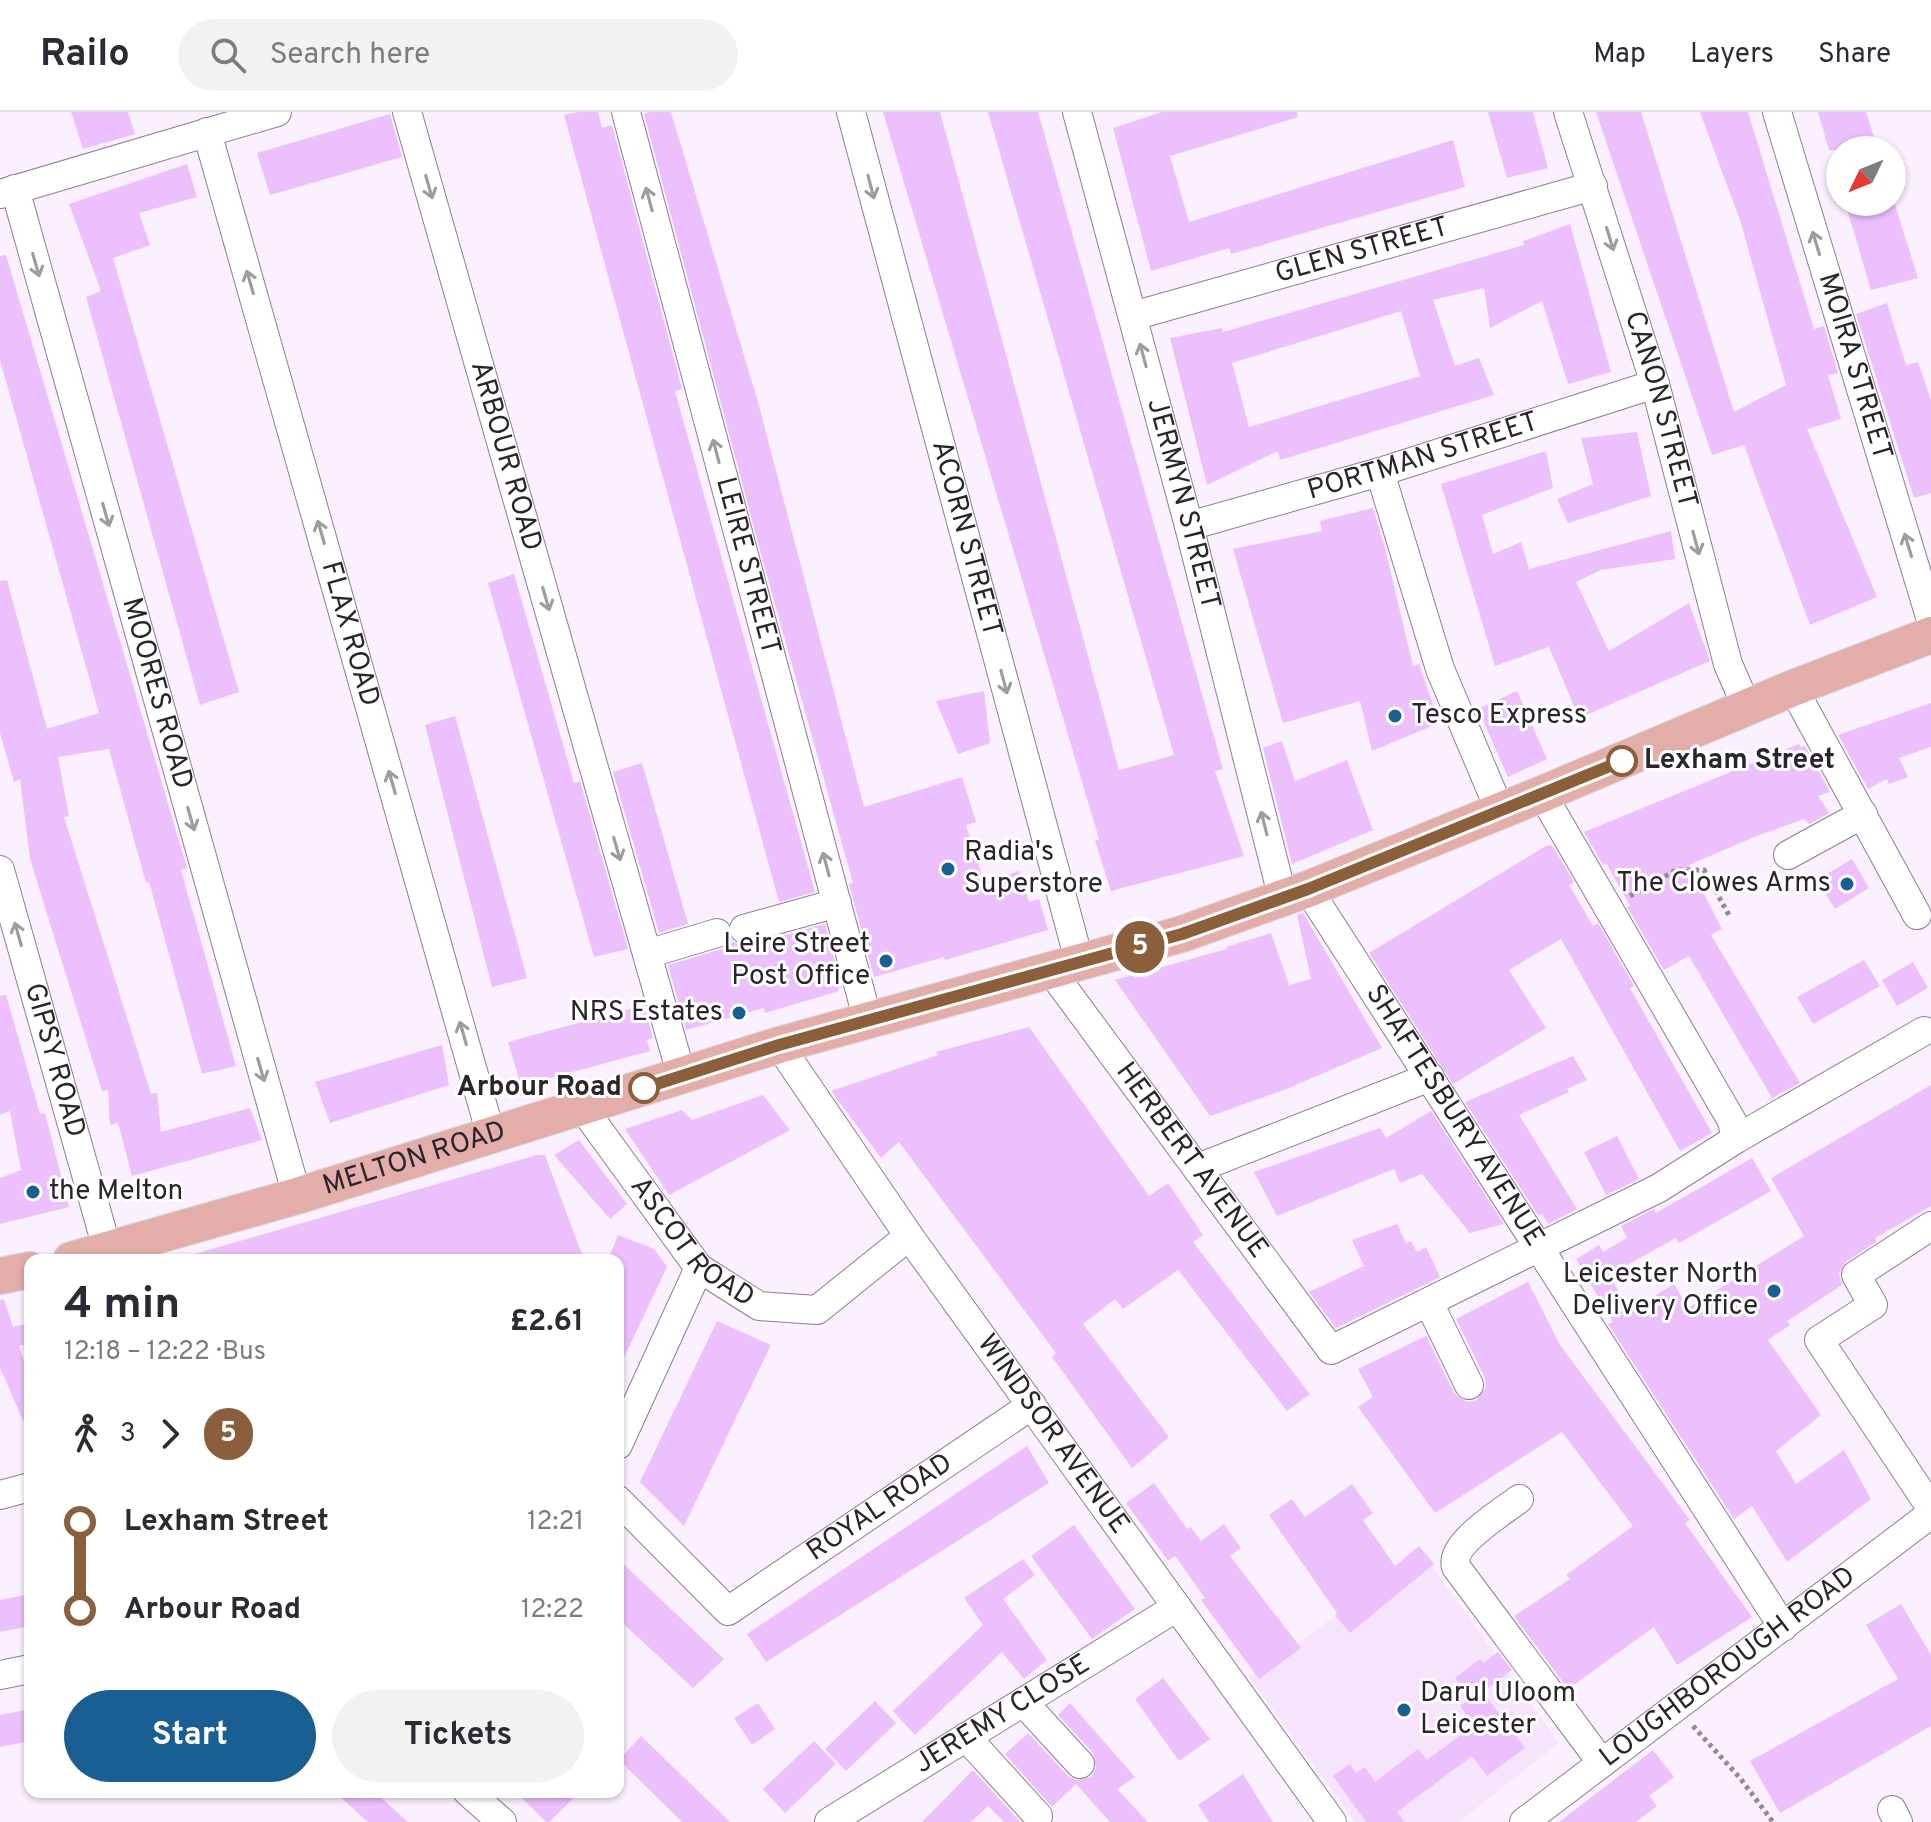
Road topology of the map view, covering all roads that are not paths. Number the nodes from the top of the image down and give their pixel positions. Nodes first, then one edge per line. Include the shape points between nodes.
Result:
1 (277, 112) edge
2 (407, 112) edge
3 (626, 112) edge
4 (851, 112) edge
5 (1077, 112) edge
6 (1568, 112) edge
7 (1777, 112) edge
8 (207, 132) junction
9 (1593, 186) junction
10 (8, 192) edge
11 (1133, 316) junction
12 (1655, 384) junction
13 (1380, 472) junction
14 (1189, 526) junction
15 (1931, 620) edge
16 (1931, 635) edge
17 (1793, 688) junction
18 (1747, 708) junction
19 (1542, 794) junction
20 (1500, 811) junction
21 (1863, 814) junction
22 (1788, 855) dead end
23 (0, 870) edge
24 (1295, 894) junction
25 (837, 903) junction
26 (1917, 915) dead end
27 (647, 954) junction
28 (1065, 968) junction
29 (868, 1021) junction
30 (1924, 1031) dead end
31 (779, 1045) junction
32 (682, 1077) junction
33 (1430, 1077) junction
34 (582, 1107) junction
35 (491, 1135) junction
36 (1736, 1139) junction
37 (1198, 1168) junction
38 (297, 1196) junction
39 (1931, 1226) edge
40 (909, 1236) junction
41 (1540, 1248) junction
42 (108, 1252) junction
43 (99, 1254) edge
44 (699, 1268) junction
45 (24, 1271) edge
46 (0, 1276) edge
47 (1429, 1303) junction
48 (1469, 1385) dead end
49 (1032, 1405) junction
50 (624, 1432) edge
51 (24, 1489) edge
52 (0, 1495) edge
53 (1519, 1499) dead end
54 (624, 1506) edge
55 (1931, 1511) edge
56 (1177, 1607) junction
57 (1783, 1627) junction
58 (24, 1670) edge
59 (0, 1675) edge
60 (1023, 1702) junction
61 (966, 1737) junction
62 (1602, 1763) junction
63 (1080, 1764) dead end
64 (475, 1798) edge
65 (1038, 1816) dead end
66 (502, 1822) edge
67 (829, 1822) edge
68 (1332, 1822) edge
69 (1524, 1822) edge

1 - 8 street
2 -> 27 street, ARBOUR ROAD
25 -> 3 street, LEIRE STREET
4 -> 28 street, ACORN STREET
5 - 11 street, JERMYN STREET
6 - 9 street, CANON STREET
15 -> 7 street, MOIRA STREET
8 - 10 street
35 -> 8 street, FLAX ROAD
9 - 11 street, GLEN STREET
9 -> 12 street, CANON STREET
10 -> 38 street, MOORES ROAD
14 -> 11 street, JERMYN STREET
12 - 13 street, PORTMAN STREET
12 -> 18 street, CANON STREET via 1728,664
13 - 14 street, PORTMAN STREET
13 - 20 street via 1440,669
24 -> 14 street, JERMYN STREET
16 - 17 main road, MELTON ROAD
17 - 18 main road, MELTON ROAD
17 - 21 street
18 - 19 main road, MELTON ROAD
19 - 20 main road, MELTON ROAD
19 - 36 street via 1732,1121
20 - 24 main road, MELTON ROAD
21 - 22 street
21 - 26 street
42 -> 23 street, GIPSY ROAD
24 - 28 main road, MELTON ROAD
24 - 33 street, SHAFTESBURY AVENUE
25 - 27 street
25 - 29 street, LEIRE STREET
27 - 32 street, ARBOUR ROAD
28 - 29 main road, MELTON ROAD
28 - 37 street, HERBERT AVENUE
29 - 31 main road, MELTON ROAD
30 - 36 street
31 - 32 main road, MELTON ROAD
31 - 40 street, WINDSOR AVENUE
32 - 34 main road, MELTON ROAD
33 - 37 street
33 - 41 street, SHAFTESBURY AVENUE
34 - 35 main road, MELTON ROAD
34 - 44 street, ASCOT ROAD
35 - 38 main road, MELTON ROAD
36 - 41 street via 1659,1188
37 - 47 street, HERBERT AVENUE via 1331,1350
38 - 42 main road, MELTON ROAD
39 - 55 street via 1856,1275 1873,1305 1819,1340
40 - 44 street, ASCOT ROAD via 817,1310 759,1306
40 - 49 street, WINDSOR AVENUE
41 - 47 street
41 - 57 street, SHAFTESBURY AVENUE
42 - 43 main road, MELTON ROAD
44 - 50 street
45 - 46 main road
47 - 48 street
49 - 54 street, ROYAL ROAD via 728,1611
49 - 56 street, WINDSOR AVENUE
51 - 52 street
53 - 62 street via 1464,1542 1456,1553 1456,1567
55 - 57 street, LOUGHBOROUGH ROAD
56 - 60 street, JEREMY CLOSE
56 - 68 street, WINDSOR AVENUE
57 - 62 street, LOUGHBOROUGH ROAD
58 - 59 street
60 - 61 street, JEREMY CLOSE
60 - 63 street
61 - 65 street
61 - 67 street, JEREMY CLOSE
62 - 69 street, LOUGHBOROUGH ROAD
64 - 66 street

